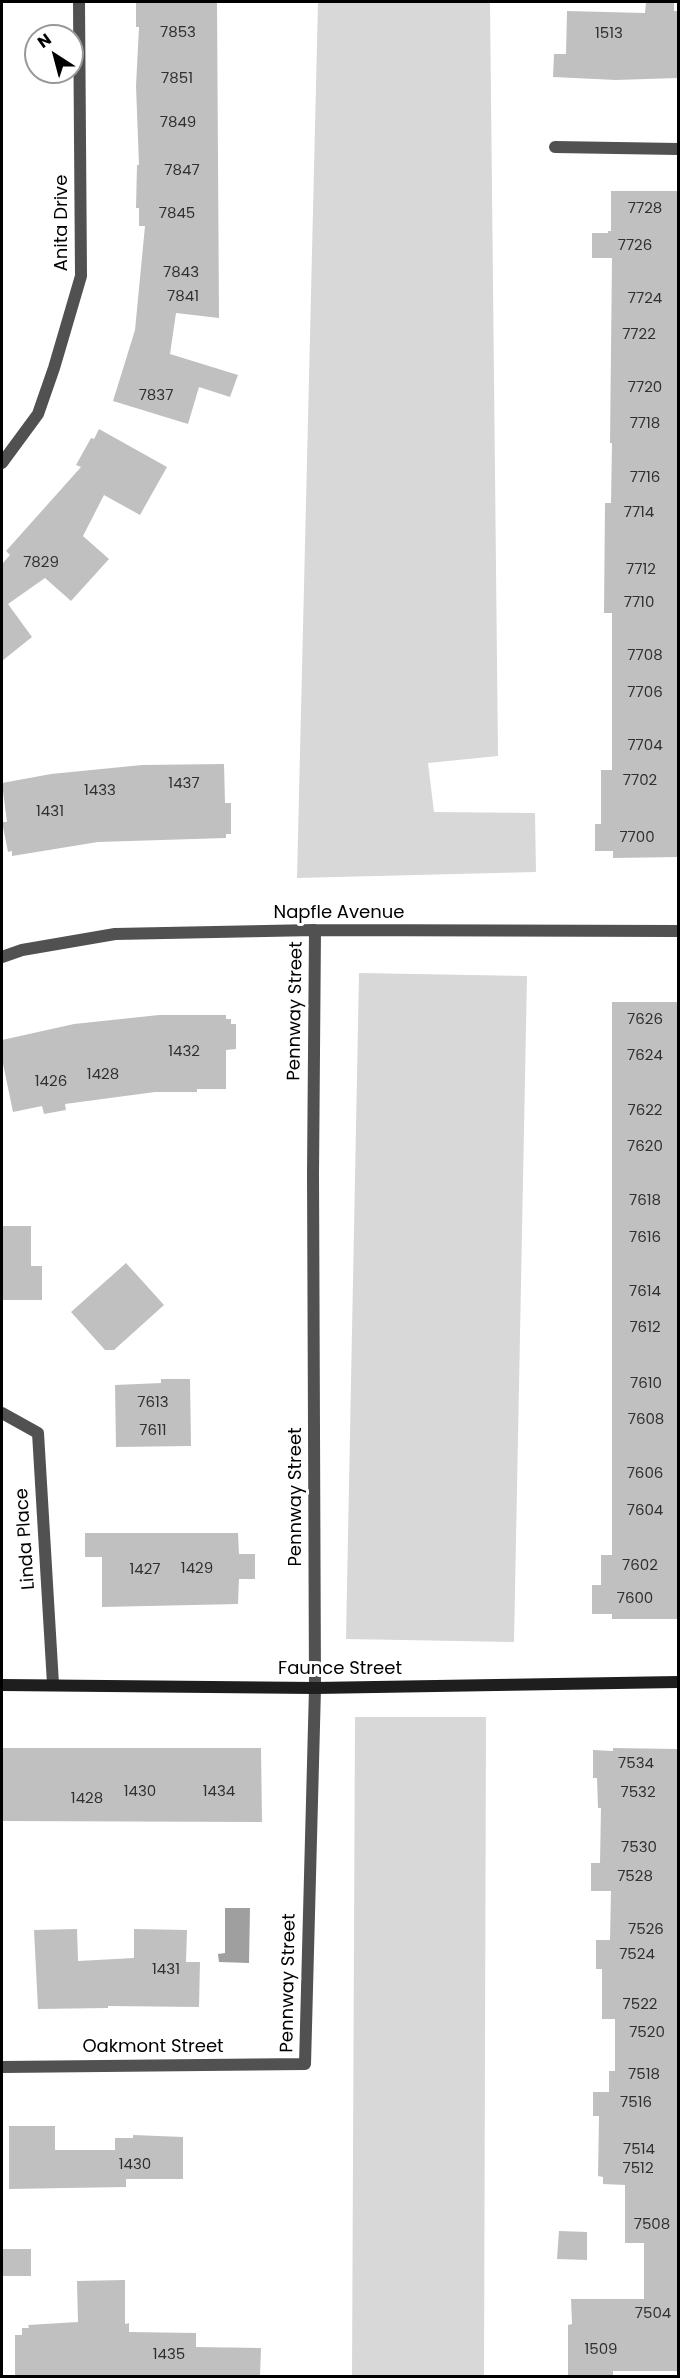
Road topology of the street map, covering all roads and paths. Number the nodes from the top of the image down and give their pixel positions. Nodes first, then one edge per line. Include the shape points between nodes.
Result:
1 (79, 2) edge
2 (555, 147) dead end
3 (678, 149) edge
4 (2, 463) edge
5 (315, 930) junction
6 (678, 931) edge
7 (2, 957) edge
8 (2, 1413) edge
9 (678, 1682) edge
10 (2, 1684) edge
11 (53, 1684) junction
12 (315, 1688) junction
13 (305, 2064) joint
14 (2, 2067) edge

1 - 4 street, Anita Drive via 81,276 38,414
2 - 3 street
5 - 6 street, Napfle Avenue
5 - 7 street, Napfle Avenue via 115,934
5 - 12 street, Pennway Street
8 - 11 street, Linda Place via 38,1433
9 - 12 street, Faunce Street
10 - 11 street, Faunce Street
11 - 12 street, Faunce Street
12 - 13 street, Pennway Street
13 - 14 street, Oakmont Street

